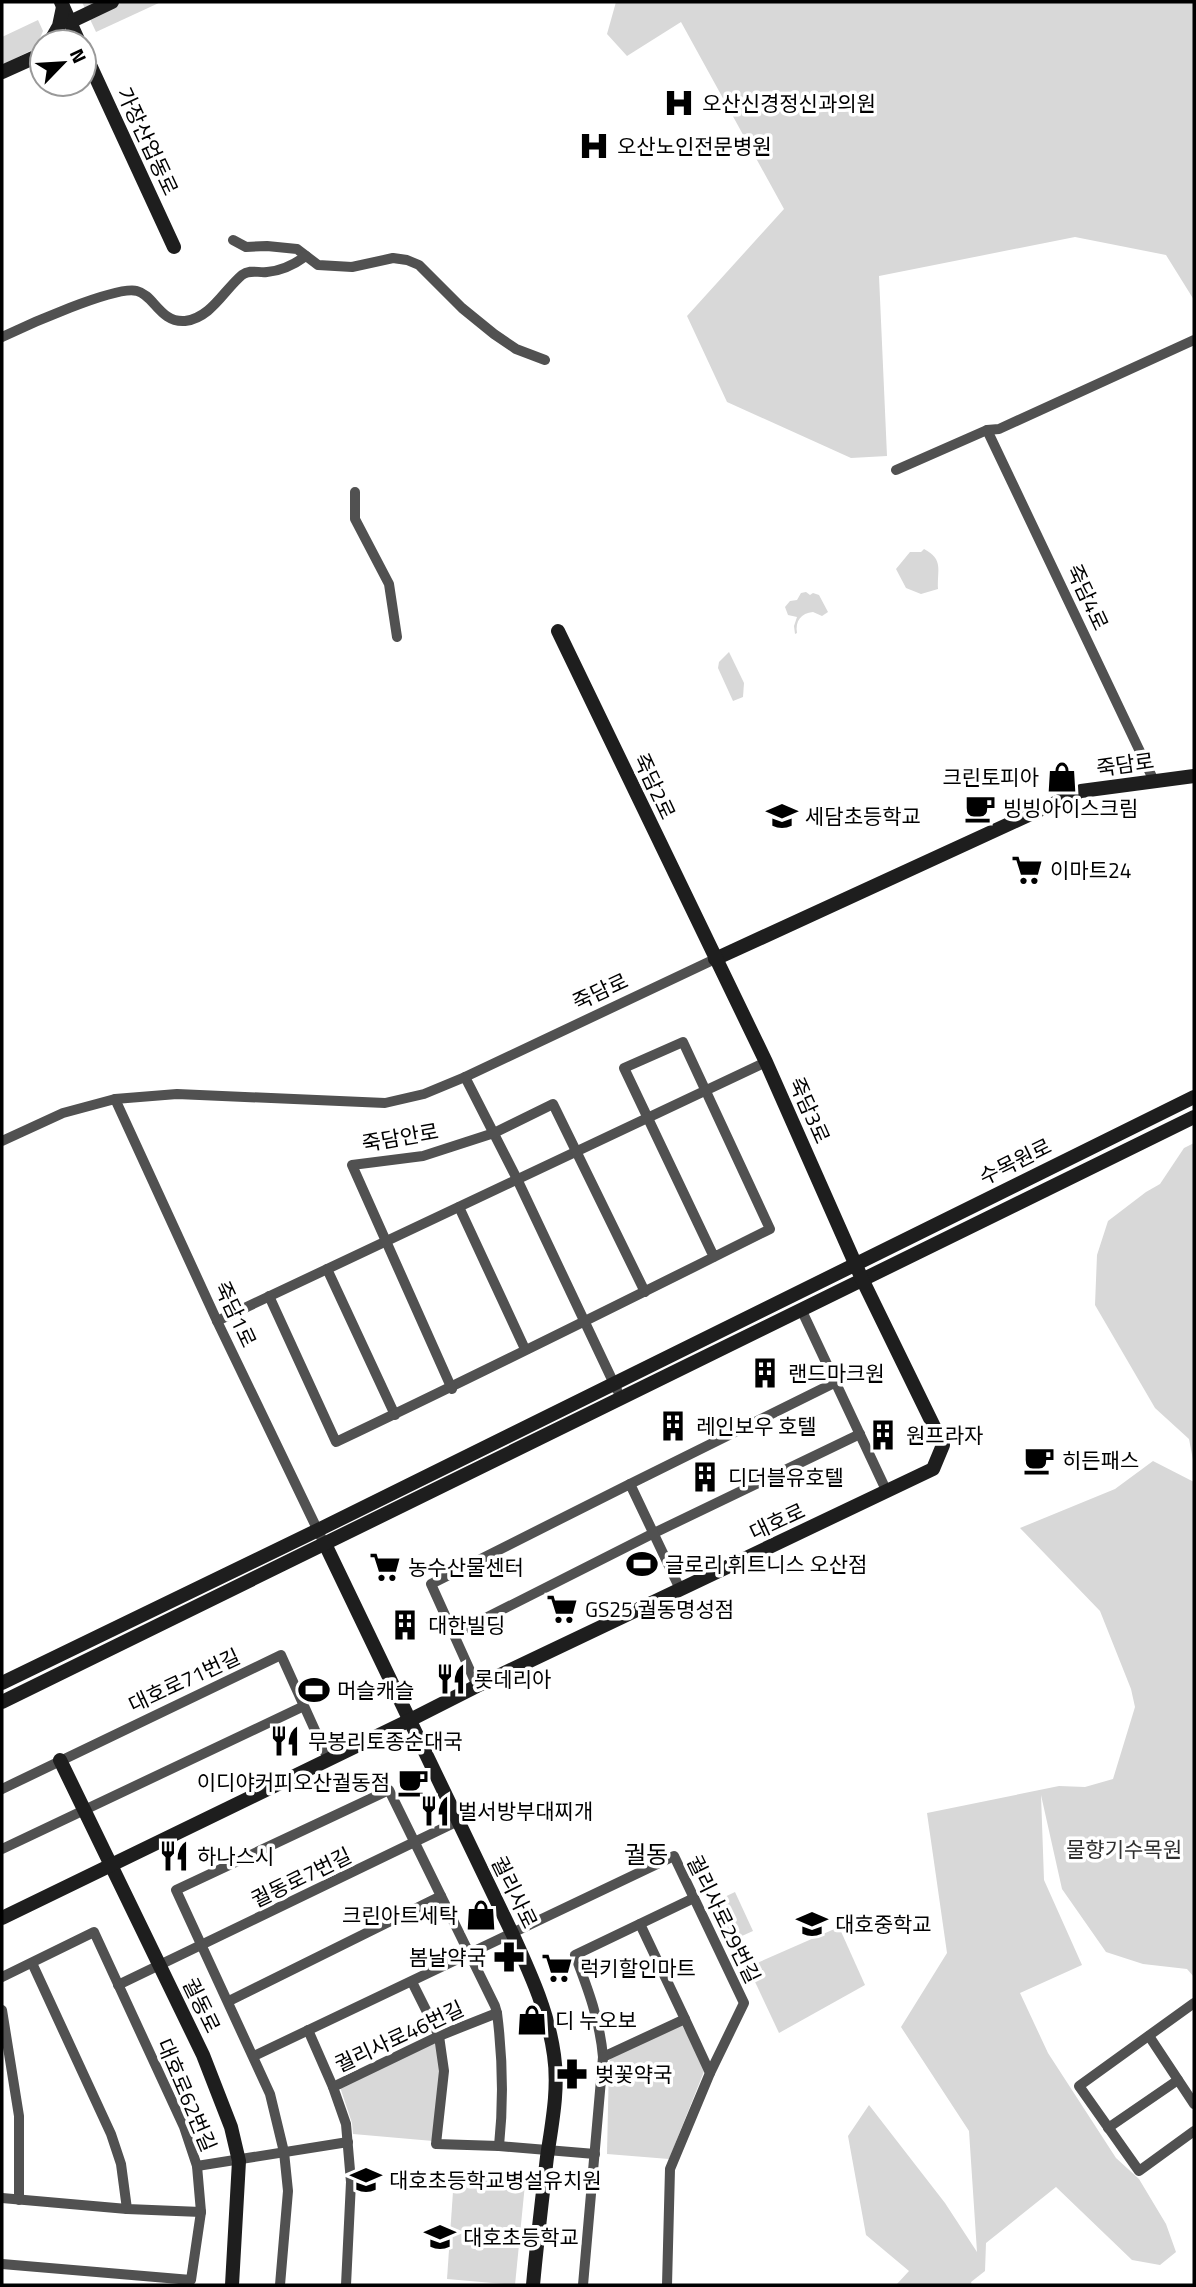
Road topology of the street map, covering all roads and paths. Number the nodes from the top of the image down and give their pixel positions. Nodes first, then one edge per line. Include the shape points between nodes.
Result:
1 (111, 2) edge
2 (62, 4) edge
3 (70, 22) junction
4 (58, 28) edge
5 (72, 28) edge
6 (28, 59) edge
7 (2, 72) edge
8 (98, 82) edge
9 (233, 240) dead end
10 (174, 247) dead end
11 (306, 256) junction
12 (2, 337) edge
13 (1194, 341) edge
14 (545, 360) dead end
15 (987, 430) junction
16 (896, 470) dead end
17 (355, 492) dead end
18 (558, 631) dead end
19 (397, 637) dead end
20 (1194, 776) edge
21 (1154, 781) junction
22 (715, 959) junction
23 (766, 1062) junction
24 (466, 1077) junction
25 (705, 1091) junction
26 (1194, 1097) edge
27 (116, 1099) junction
28 (1194, 1117) edge
29 (647, 1118) junction
30 (494, 1133) junction
31 (2, 1140) edge
32 (578, 1151) junction
33 (517, 1179) junction
34 (459, 1207) junction
35 (384, 1242) junction
36 (714, 1257) junction
37 (855, 1263) junction
38 (327, 1269) junction
39 (862, 1279) junction
40 (645, 1292) junction
41 (270, 1296) junction
42 (801, 1309) junction
43 (218, 1321) junction
44 (585, 1321) junction
45 (525, 1349) junction
46 (836, 1382) junction
47 (614, 1383) junction
48 (452, 1389) junction
49 (621, 1398) junction
50 (395, 1415) junction
51 (860, 1434) junction
52 (630, 1484) junction
53 (887, 1492) junction
54 (318, 1530) junction
55 (652, 1534) junction
56 (325, 1544) junction
57 (680, 1589) junction
58 (454, 1634) junction
59 (2, 1683) edge
60 (477, 1686) junction
61 (2, 1702) edge
62 (304, 1706) junction
63 (410, 1720) junction
64 (328, 1759) junction
65 (60, 1760) junction
66 (2, 1789) edge
67 (82, 1810) junction
68 (458, 1821) junction
69 (415, 1843) junction
70 (2, 1849) edge
71 (110, 1864) junction
72 (442, 1896) junction
73 (694, 1898) junction
74 (2, 1918) edge
75 (640, 1924) junction
76 (512, 1933) junction
77 (203, 1946) junction
78 (470, 1953) junction
79 (32, 1963) junction
80 (160, 1967) junction
81 (2, 1977) edge
82 (412, 1982) junction
83 (118, 1985) junction
84 (229, 2001) junction
85 (1194, 2003) edge
86 (2, 2010) edge
87 (497, 2013) junction
88 (685, 2019) junction
89 (308, 2030) junction
90 (439, 2036) junction
91 (1149, 2036) junction
92 (254, 2056) junction
93 (603, 2057) junction
94 (710, 2073) junction
95 (1178, 2080) junction
96 (333, 2087) junction
97 (1194, 2104) edge
98 (1108, 2127) junction
99 (1194, 2131) edge
100 (348, 2142) junction
101 (499, 2146) junction
102 (284, 2152) junction
103 (548, 2152) junction
104 (594, 2154) junction
105 (239, 2161) junction
106 (197, 2166) junction
107 (2, 2198) edge
108 (19, 2200) junction
109 (127, 2209) junction
110 (201, 2212) junction
111 (2, 2264) edge
112 (232, 2285) edge
113 (281, 2285) edge
114 (346, 2285) edge
115 (533, 2285) edge
116 (583, 2285) edge
117 (667, 2285) edge

1 - 3 street
2 - 3 street
2 - 4 street
3 - 5 street
6 - 7 street
8 - 10 street, 가장산업동로
9 - 11 street via 246,247 297,249
11 - 12 street via 283,269 243,274 200,316 184,321 169,317 141,291 130,290 97,298
11 - 14 street via 318,265 352,267 393,258 418,265 494,334
13 - 15 street via 999,429
15 - 16 street
15 - 21 street, 죽담4로
17 - 19 street via 355,519 388,584
18 - 22 street, 죽담2로
20 - 21 street, 죽담로
21 - 22 street, 죽담로 via 1081,791
22 - 23 street, 죽담3로
22 - 24 street, 죽담로
23 - 25 street
23 - 37 street, 죽담3로
24 - 27 street, 죽담로 via 424,1094 385,1102 177,1094
24 - 30 street
25 - 29 street
25 - 29 street via 683,1042 624,1069
25 - 36 street via 770,1229
26 - 37 street, 수목원로
27 - 31 street, 죽담로 via 63,1113
27 - 43 street, 죽담1로
28 - 39 street, 수목원로
29 - 32 street
29 - 36 street
30 - 32 street, 죽담안로 via 553,1104
30 - 33 street
30 - 35 street, 죽담안로 via 424,1156 352,1165
32 - 33 street
32 - 40 street, 죽담안로
33 - 34 street
33 - 44 street
34 - 35 street
34 - 45 street
35 - 38 street
35 - 48 street, 죽담안로
36 - 40 street
37 - 39 street, 죽담3로
37 - 47 street, 수목원로
38 - 41 street
38 - 50 street
39 - 42 street, 수목원로
39 - 53 street, 대호로 via 943,1445 933,1469
40 - 44 street
41 - 43 street
41 - 50 street via 337,1443
42 - 46 street
42 - 49 street, 수목원로
43 - 54 street, 죽담1로
44 - 45 street
44 - 47 street
45 - 48 street
46 - 51 street
46 - 52 street
47 - 49 street
47 - 54 street, 수목원로
48 - 50 street
49 - 56 street, 수목원로
51 - 53 street
51 - 55 street
52 - 55 street
52 - 58 street via 431,1584
53 - 57 street, 대호로
54 - 56 street, 죽담1로
54 - 59 street, 수목원로
55 - 57 street
55 - 58 street
56 - 61 street, 수목원로
56 - 63 street, 궐리사로
57 - 60 street, 대호로
58 - 60 street
60 - 63 street, 대호로
62 - 64 street, 대호로71번길
62 - 65 street, 대호로71번길 via 281,1655
62 - 67 street
63 - 64 street, 대호로
63 - 68 street, 궐리사로
64 - 71 street, 대호로
65 - 66 street, 대호로71번길
65 - 67 street, 궐동로
67 - 70 street
67 - 71 street, 궐동로
68 - 69 street, 궐동로7번길
68 - 76 street, 궐리사로
69 - 72 street
69 - 77 street, 궐동로7번길
69 - 77 street via 388,1790 176,1890
71 - 74 street
71 - 80 street, 궐동로
72 - 78 street
72 - 84 street
73 - 75 street
73 - 76 street, 궐리사로29번길 via 674,1856
73 - 94 street, 궐리사로29번길 via 744,2003
75 - 88 street
75 - 93 street via 575,1955 601,2033
76 - 78 street
76 - 103 street, 궐리사로 via 538,1992 554,2057 554,2118
77 - 80 street, 궐동로7번길
77 - 84 street
78 - 82 street
78 - 87 street
79 - 81 street, 대호로62번길
79 - 83 street, 대호로62번길 via 94,1932
79 - 109 street via 111,2134 121,2164
80 - 83 street, 궐동로7번길
80 - 105 street, 궐동로 via 203,2055
82 - 89 street
82 - 90 street
83 - 106 street, 대호로62번길 via 184,2127
84 - 92 street
85 - 91 street
86 - 108 street via 19,2116
87 - 90 street, 궐리사로46번길
87 - 101 street, 궐리사로46번길 via 503,2059
88 - 93 street
88 - 94 street
89 - 92 street
89 - 96 street
90 - 96 street, 궐리사로46번길
90 - 101 street via 443,2071 436,2144
91 - 95 street
91 - 98 street via 1079,2086
92 - 102 street via 270,2094
93 - 104 street
94 - 117 street, 궐리사로29번길 via 670,2169
95 - 97 street
95 - 98 street
96 - 100 street, 궐리사로46번길
98 - 99 street via 1139,2171
100 - 102 street
100 - 114 street, 궐리사로46번길 via 351,2182
101 - 103 street
102 - 105 street
102 - 113 street via 288,2191
103 - 104 street
103 - 115 street, 궐리사로
104 - 116 street
105 - 106 street
105 - 112 street, 궐동로
106 - 110 street, 대호로62번길
107 - 108 street
108 - 109 street
109 - 110 street
110 - 111 street, 대호로62번길 via 191,2280

